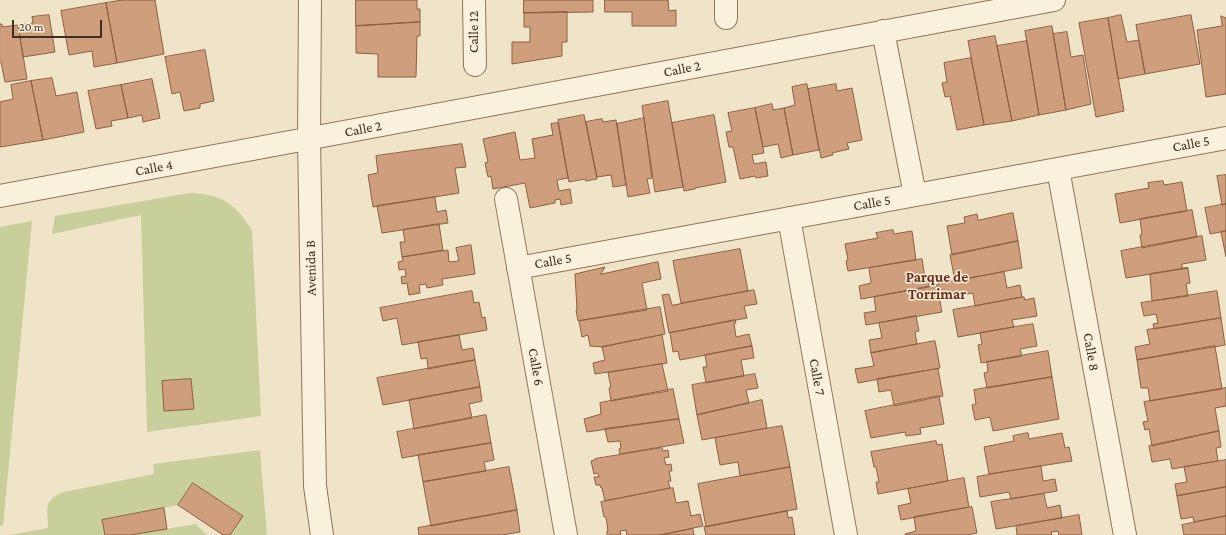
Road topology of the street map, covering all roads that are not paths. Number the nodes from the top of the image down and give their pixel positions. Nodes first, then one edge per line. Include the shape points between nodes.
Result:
1 (310, 0) edge
2 (474, 0) edge
3 (1054, 0) edge
4 (982, 6) edge
5 (883, 32) junction
6 (475, 65) dead end
7 (1226, 138) edge
8 (309, 139) junction
9 (1058, 169) junction
10 (915, 195) junction
11 (0, 196) edge
12 (506, 199) dead end
13 (789, 218) junction
14 (518, 268) junction
15 (322, 535) edge
16 (566, 535) edge
17 (846, 535) edge
18 (1125, 535) edge

1 - 8 street, Avenida B
2 - 6 street, Calle 12
3 - 4 street, Calle 2
4 - 5 street, Calle 2
5 - 8 street, Calle 2
5 - 10 street
7 - 9 street, Calle 5
8 - 11 street, Calle 4
8 - 15 street, Avenida B via 315,486
9 - 10 street, Calle 5
9 - 18 street, Calle 8
10 - 13 street, Calle 5
12 - 14 street, Calle 6
13 - 14 street, Calle 5
13 - 17 street, Calle 7
14 - 16 street, Calle 6

